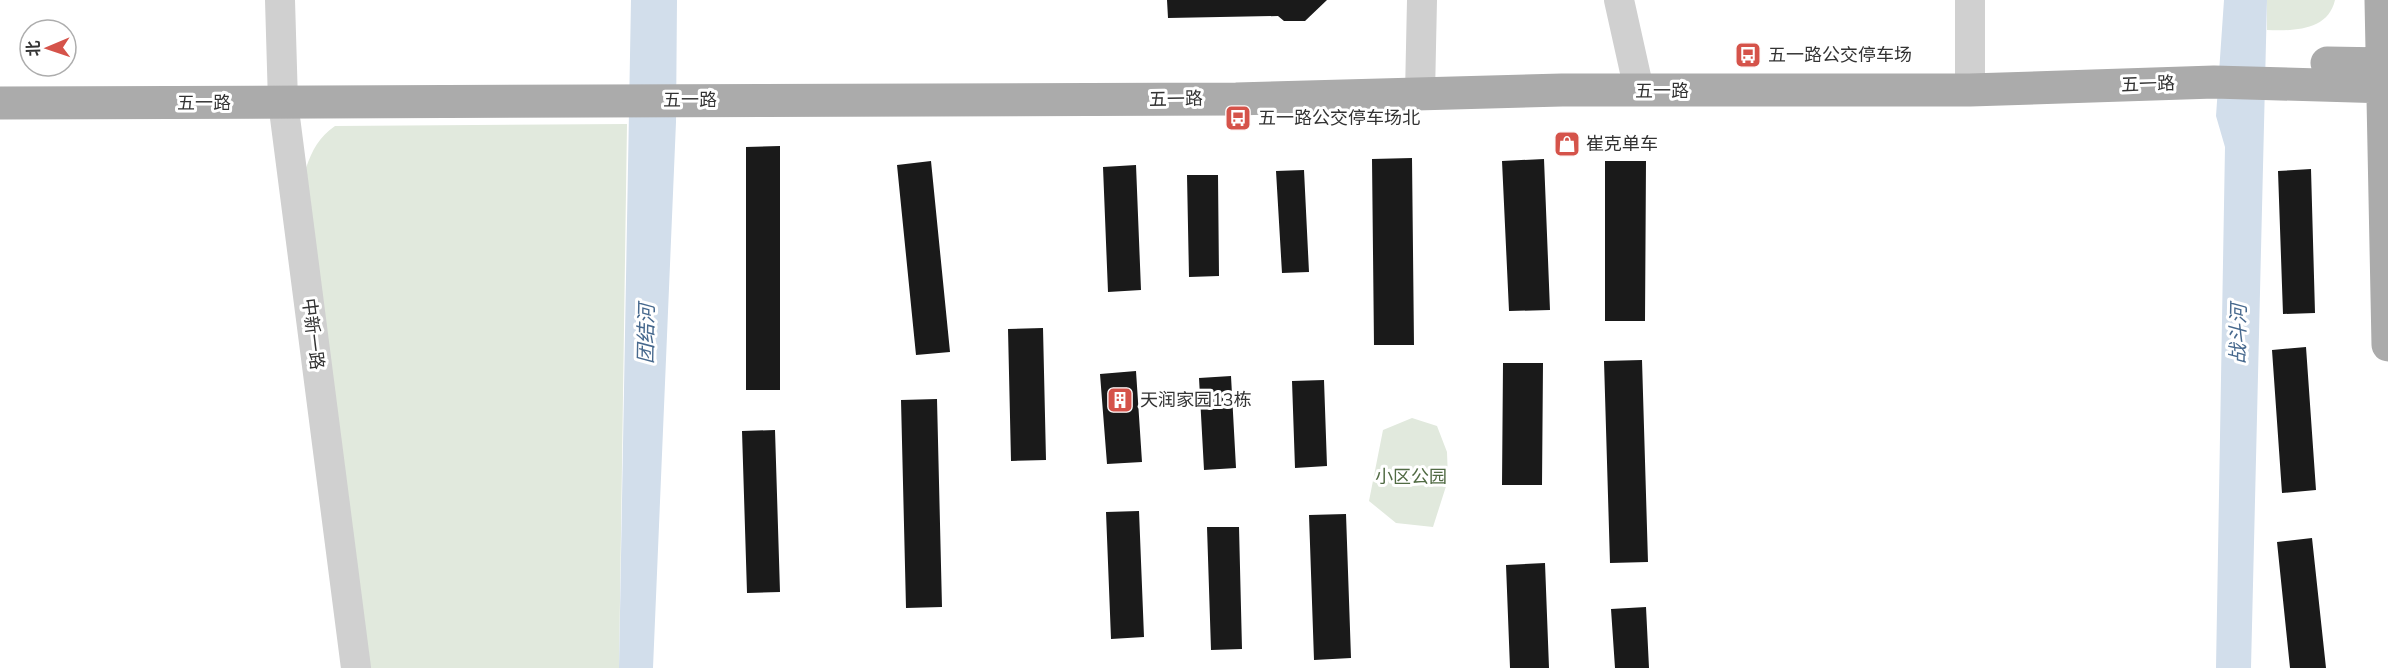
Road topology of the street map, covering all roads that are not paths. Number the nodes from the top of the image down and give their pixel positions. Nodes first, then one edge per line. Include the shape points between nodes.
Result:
1 (280, 0) edge
2 (1422, 0) edge
3 (1619, 0) edge
4 (1970, 0) edge
5 (2381, 0) edge
6 (2215, 73) junction
7 (2385, 75) edge
8 (1420, 84) junction
9 (0, 86) edge
10 (1639, 90) junction
11 (1970, 90) junction
12 (282, 93) junction
13 (0, 103) edge
14 (2388, 345) edge
15 (356, 668) edge

1 - 12 street, 中新一路
2 - 8 street
3 - 10 street
4 - 11 street
5 - 7 main road
6 - 7 main road, 五一路
6 - 8 main road, 五一路 via 1692,74
6 - 11 main road, 五一路
7 - 14 main road
8 - 10 main road, 五一路
8 - 12 main road, 五一路 via 1045,100 690,90
9 - 12 main road, 五一路 via 219,86
10 - 11 main road, 五一路
12 - 13 main road, 五一路
12 - 15 street, 中新一路

